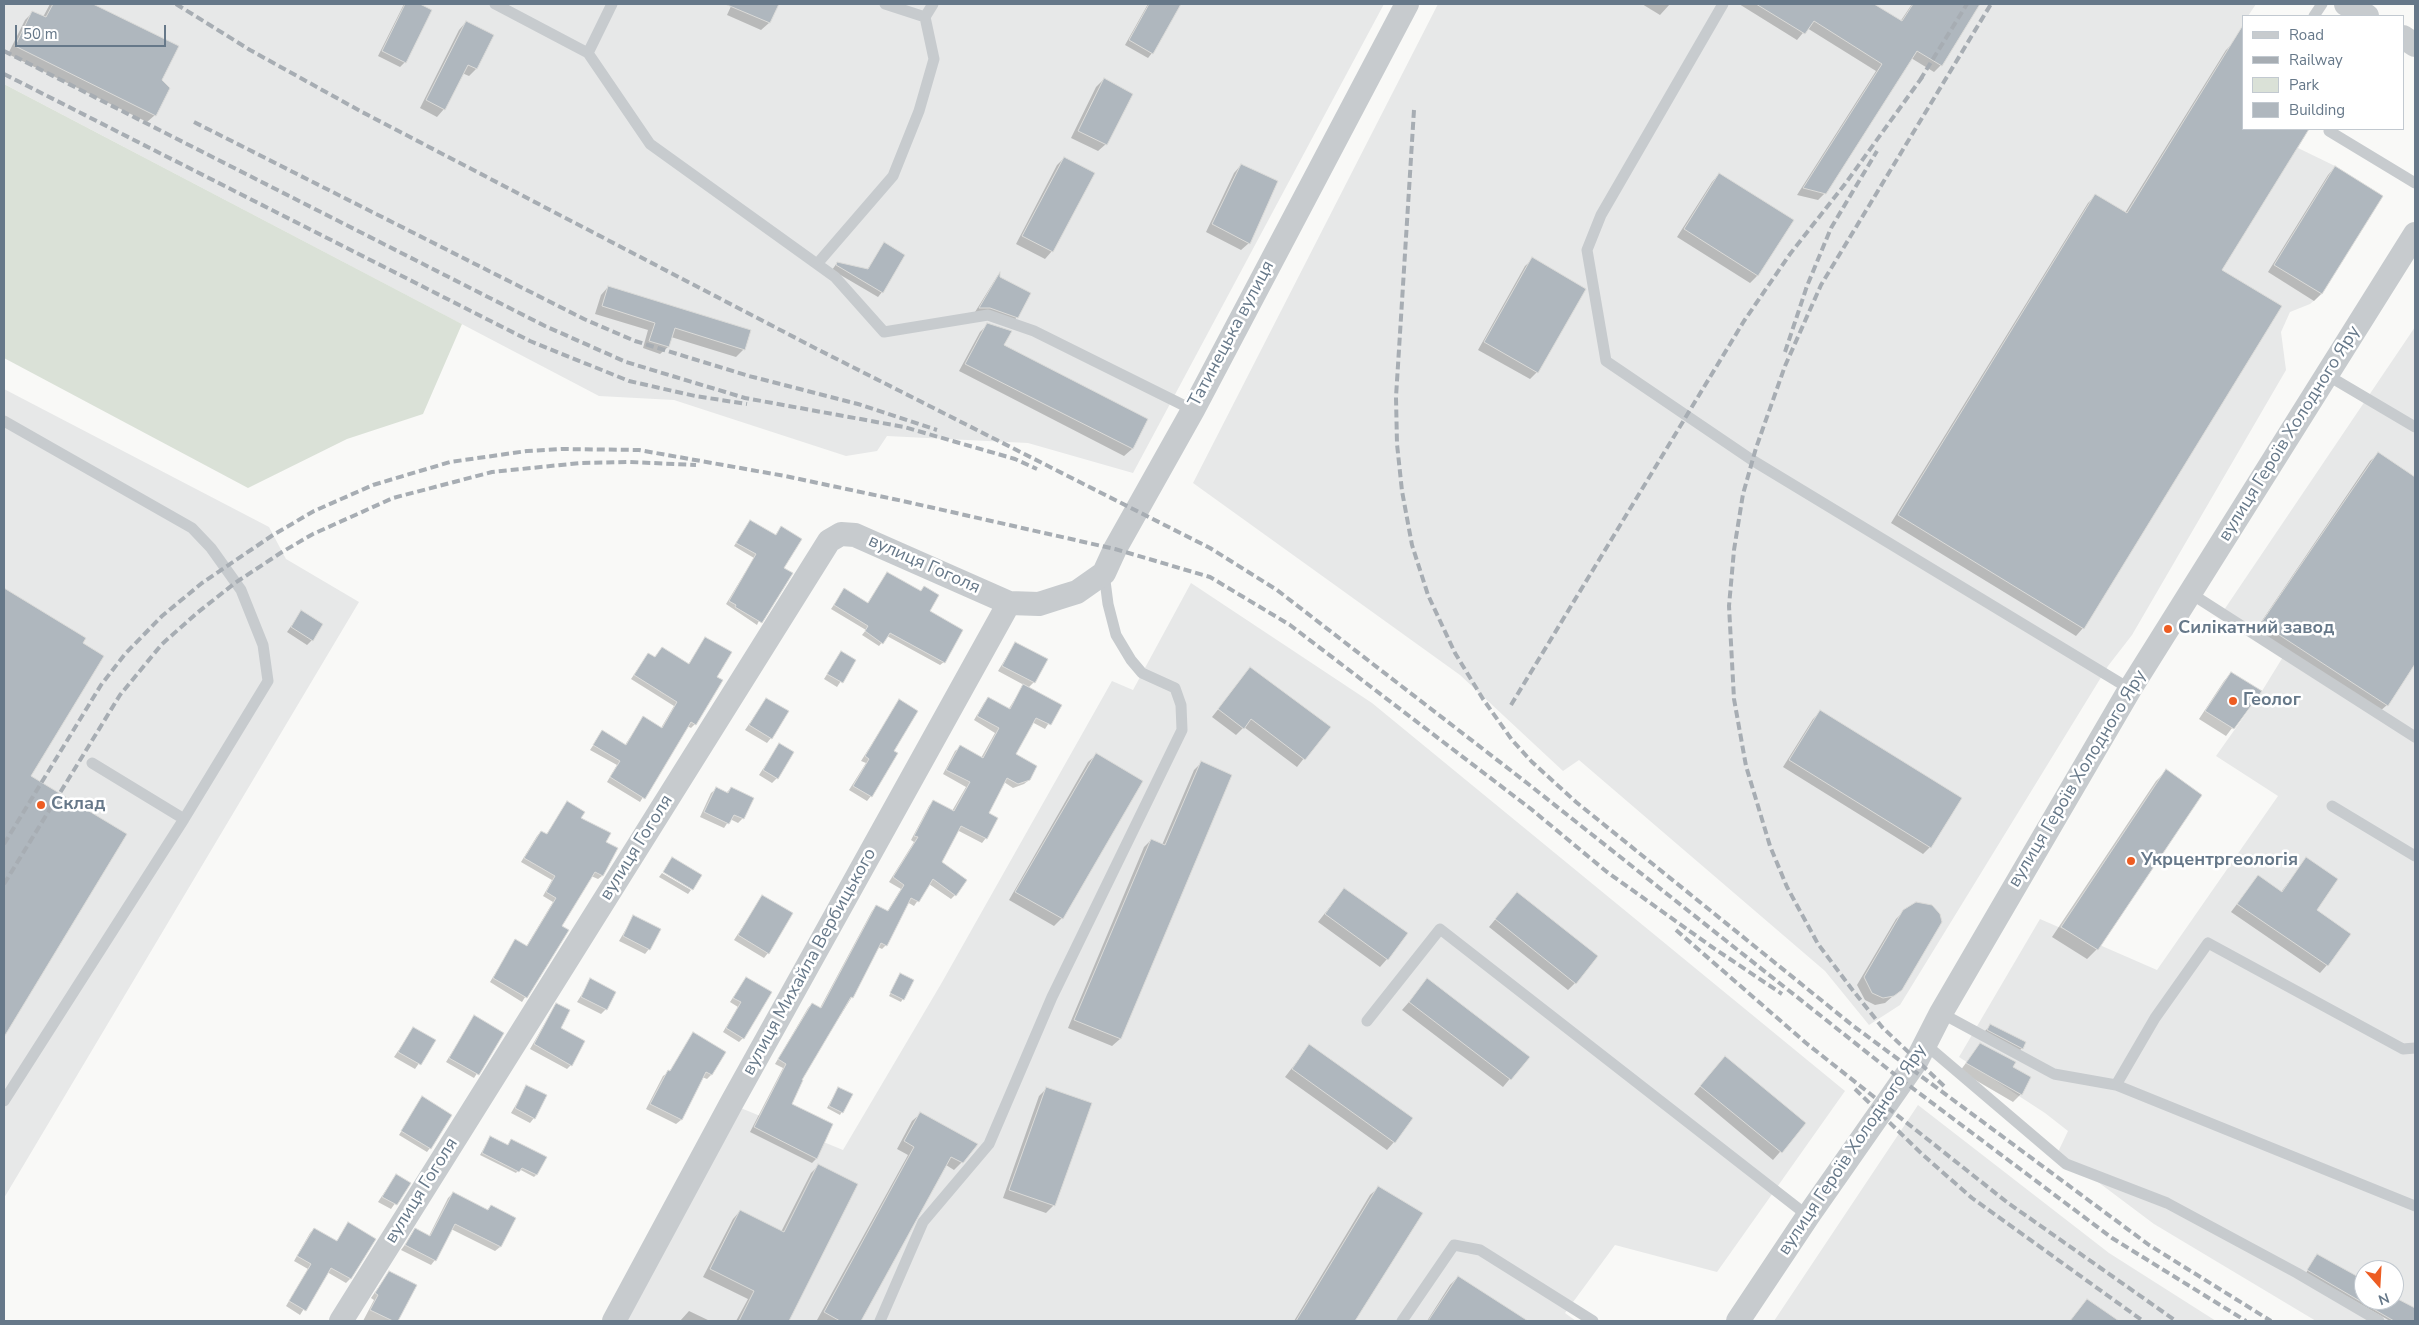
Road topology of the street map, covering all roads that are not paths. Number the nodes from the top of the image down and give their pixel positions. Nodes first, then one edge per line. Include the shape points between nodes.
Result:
1 (495, 4) edge
2 (612, 4) edge
3 (885, 4) edge
4 (933, 4) edge
5 (1407, 4) edge
6 (1723, 4) edge
7 (2322, 4) edge
8 (2346, 4) edge
9 (2315, 15) edge
10 (2365, 15) edge
11 (925, 17) junction
12 (2404, 39) edge
13 (2415, 45) edge
14 (588, 53) junction
15 (2329, 131) dead end
16 (2415, 183) edge
17 (2415, 234) edge
18 (817, 264) junction
19 (2327, 375) junction
20 (1193, 410) junction
21 (4, 421) edge
22 (2415, 427) edge
23 (1104, 573) junction
24 (2190, 593) junction
25 (1009, 604) junction
26 (2130, 689) junction
27 (2415, 737) edge
28 (92, 763) dead end
29 (2332, 806) dead end
30 (184, 819) junction
31 (2415, 856) edge
32 (1941, 1013) junction
33 (1367, 1021) dead end
34 (1925, 1044) junction
35 (2415, 1048) edge
36 (2116, 1085) junction
37 (4, 1101) edge
38 (2415, 1206) edge
39 (1808, 1216) junction
40 (341, 1321) edge
41 (614, 1321) edge
42 (880, 1321) edge
43 (1402, 1321) edge
44 (1593, 1321) edge
45 (1738, 1321) edge
46 (2379, 1321) edge

1 - 14 lane
2 - 14 lane
3 - 11 lane
4 - 11 lane
5 - 20 street, Татинецька вулиця
6 - 26 lane via 1601,215 1588,250 1606,361 1752,460
7 - 9 lane
8 - 10 street
11 - 18 lane via 934,59 919,111 893,176
12 - 13 street
14 - 18 lane via 650,144
15 - 16 lane
17 - 19 street, вулиця Героїв Холодного Яру
18 - 20 lane via 835,277 884,332 988,315 1034,331
19 - 22 lane
19 - 24 street, вулиця Героїв Холодного Яру
20 - 23 street, Татинецька вулиця via 1114,549
21 - 30 lane via 192,528 211,548 241,590 263,645 268,682
23 - 25 street via 1077,592 1039,604
23 - 42 lane via 1116,635 1142,673 1175,688 1181,705 1182,730 1052,997 989,1144 923,1222
24 - 26 street, вулиця Героїв Холодного Яру
24 - 27 lane
25 - 40 street, вулиця Гоголя via 855,535 841,534 829,541
25 - 41 street, вулиця Михайла Вербицького
26 - 32 street, вулиця Героїв Холодного Яру
28 - 30 lane
29 - 31 lane
30 - 37 lane
32 - 34 street, вулиця Героїв Холодного Яру
32 - 36 lane via 2054,1074
33 - 39 lane via 1440,929
34 - 39 street, вулиця Героїв Холодного Яру via 1907,1075
34 - 46 lane via 2066,1164 2167,1203
35 - 36 lane via 2403,1049 2208,943 2155,1018
36 - 38 lane
39 - 45 street, вулиця Героїв Холодного Яру
43 - 44 lane via 1454,1244 1480,1250

